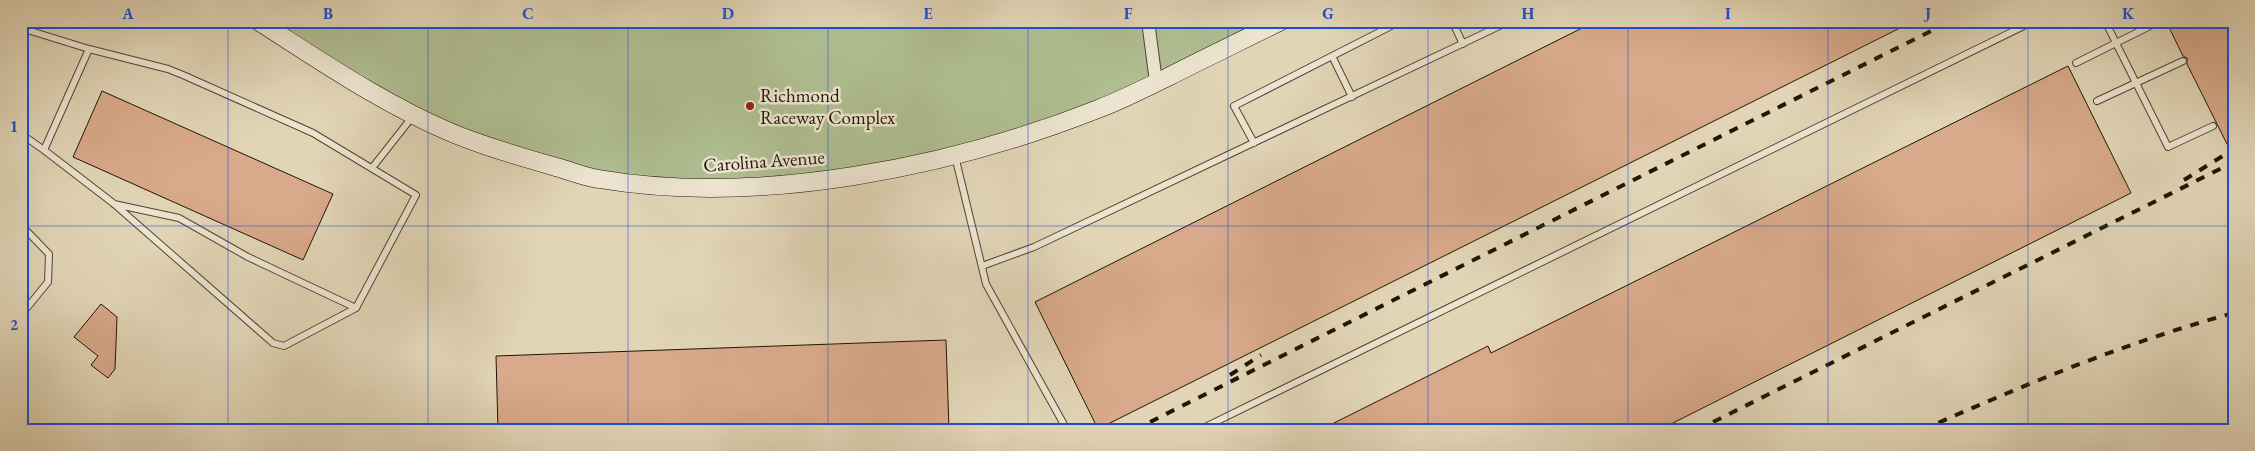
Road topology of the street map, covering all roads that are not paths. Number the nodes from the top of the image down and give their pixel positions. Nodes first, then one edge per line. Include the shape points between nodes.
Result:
1 (258, 21) edge
2 (1148, 21) edge
3 (1281, 21) edge
4 (1401, 21) edge
5 (1452, 21) edge
6 (1510, 21) edge
7 (2034, 21) edge
8 (2105, 21) edge
9 (2158, 22) edge
10 (21, 28) edge
11 (2116, 43) junction
12 (1462, 44) junction
13 (89, 49) junction
14 (1332, 56) junction
15 (2183, 61) dead end
16 (2076, 63) dead end
17 (1156, 82) junction
18 (2137, 83) junction
19 (1352, 97) junction
20 (2097, 101) dead end
21 (414, 116) junction
22 (2213, 126) dead end
23 (21, 134) edge
24 (1254, 143) junction
25 (44, 150) junction
26 (955, 154) junction
27 (372, 168) junction
28 (112, 203) junction
29 (21, 225) edge
30 (982, 266) junction
31 (356, 308) junction
32 (21, 316) edge
33 (1067, 430) edge
34 (1199, 430) edge

1 - 21 street, Carolina Avenue via 350,80
2 - 17 street
3 - 17 street, Carolina Avenue
4 - 14 lane
5 - 12 lane
6 - 12 lane
7 - 34 lane
8 - 11 lane
9 - 11 lane
10 - 13 lane
11 - 16 lane
11 - 18 lane
12 - 19 lane
13 - 25 lane
13 - 27 lane via 183,75 313,133
14 - 19 lane
14 - 24 lane via 1234,106
15 - 18 lane
17 - 26 street, Carolina Avenue via 1097,110
18 - 20 lane
18 - 22 lane via 2168,147
19 - 24 lane
21 - 26 street, Carolina Avenue via 510,154 580,175 639,184 781,185 857,175
21 - 27 lane
23 - 25 lane
24 - 30 lane via 1034,247
25 - 28 lane
26 - 30 lane
27 - 31 lane via 416,195
28 - 31 lane via 178,218 248,257
28 - 31 lane via 273,343 284,346
29 - 32 lane via 49,254 48,282
30 - 33 lane via 986,284

